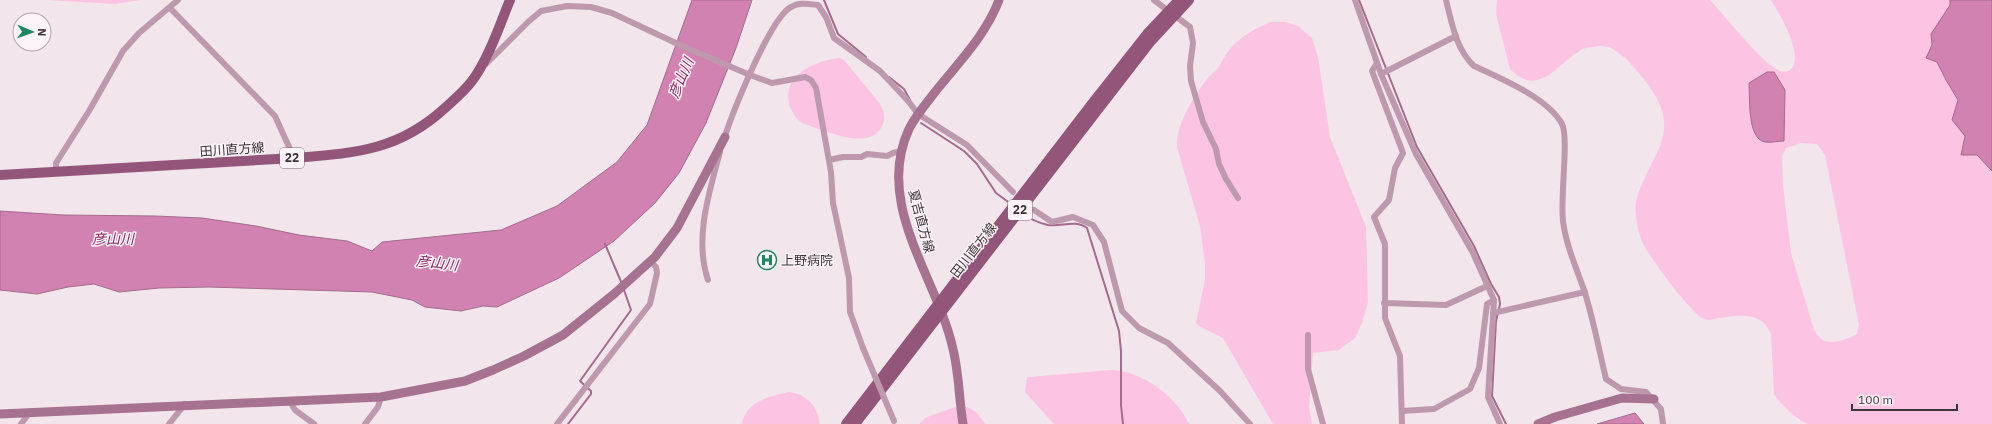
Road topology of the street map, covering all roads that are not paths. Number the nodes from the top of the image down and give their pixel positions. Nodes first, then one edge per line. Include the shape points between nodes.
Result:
1 (178, 0) edge
2 (510, 0) edge
3 (999, 0) edge
4 (1154, 0) edge
5 (1179, 0) edge
6 (1189, 0) edge
7 (1355, 0) edge
8 (1446, 0) edge
9 (170, 8) junction
10 (1171, 13) junction
11 (1456, 36) junction
12 (1377, 63) junction
13 (1385, 72) junction
14 (477, 73) junction
15 (750, 75) junction
16 (918, 114) junction
17 (725, 137) junction
18 (290, 149) dead end
19 (901, 151) junction
20 (829, 160) junction
21 (56, 172) junction
22 (0, 175) edge
23 (1013, 192) dead end
24 (1238, 198) dead end
25 (1034, 210) dead end
26 (651, 262) junction
27 (708, 280) dead end
28 (1487, 286) junction
29 (1585, 292) junction
30 (1494, 300) junction
31 (1384, 304) junction
32 (940, 309) junction
33 (1492, 313) junction
34 (1308, 335) dead end
35 (381, 397) junction
36 (1654, 399) junction
37 (289, 400) junction
38 (185, 404) junction
39 (1402, 411) junction
40 (30, 412) junction
41 (0, 414) edge
42 (895, 422) edge
43 (21, 424) edge
44 (169, 424) edge
45 (314, 424) edge
46 (365, 424) edge
47 (557, 424) edge
48 (846, 424) edge
49 (855, 424) edge
50 (963, 424) edge
51 (1250, 424) edge
52 (1323, 424) edge
53 (1402, 424) edge
54 (1500, 424) edge
55 (1538, 424) edge
56 (1663, 424) edge

1 - 9 street
2 - 14 main road, 田川直方線 / 22 via 491,48
3 - 16 street, 夏吉直方線 via 993,16 979,37
4 - 10 street
5 - 10 main road, 田川直方線 / 22
6 - 10 main road, 田川直方線 / 22
7 - 12 street
8 - 11 street
9 - 18 street via 275,116
9 - 21 street via 139,33 123,51 56,163
10 - 24 street via 1190,27 1193,43 1190,66 1193,88 1203,122 1216,149 1219,164
10 - 32 main road, 田川直方線 / 22 via 1091,105
11 - 13 street
11 - 29 street via 1460,50 1474,66 1541,102 1563,125 1563,221 1567,244
12 - 13 street
12 - 31 street via 1372,71 1403,153 1395,168 1389,200 1374,217 1385,244
13 - 28 street via 1416,154 1473,253
14 - 15 street via 541,11 567,6 591,7 612,13
14 - 21 main road, 田川直方線 / 22 via 459,96 415,132 371,149 294,158
15 - 16 street via 773,27 790,7 806,3 818,5 834,38 880,71
15 - 17 street
15 - 20 street via 772,83 805,77 811,80 816,88
16 - 19 street, 夏吉直方線
16 - 23 street via 967,145
17 - 26 street via 677,228
17 - 27 street via 710,187 703,225 702,256
19 - 20 street via 887,156 867,154 861,157
19 - 32 street, 夏吉直方線 via 898,180 901,203 917,255
20 - 42 street, bridge via 833,203 849,278 850,312 862,348
21 - 22 main road, 田川直方線 / 22
25 - 51 street via 1052,222 1073,217 1093,225 1104,242 1122,311 1139,328 1168,343 1220,391
26 - 35 street via 588,316 563,334 524,356 465,381
26 - 47 street via 657,273 650,304
28 - 30 street
28 - 31 street via 1446,305
29 - 33 street
29 - 36 street via 1606,379 1621,389 1646,392
30 - 33 street
30 - 39 street via 1487,304 1479,368 1470,389 1434,409
31 - 39 street via 1385,318 1400,356
32 - 48 main road, 田川直方線 / 22
32 - 49 main road, 田川直方線 / 22
32 - 50 street, 夏吉直方線 via 953,348
33 - 54 street via 1488,397
34 - 52 street via 1308,369
35 - 37 street
35 - 46 street via 378,407
36 - 55 street via 1622,398
36 - 56 street via 1661,409
37 - 38 street
37 - 45 street via 295,410
38 - 40 street
38 - 44 street
39 - 53 street
40 - 41 street
40 - 43 street

